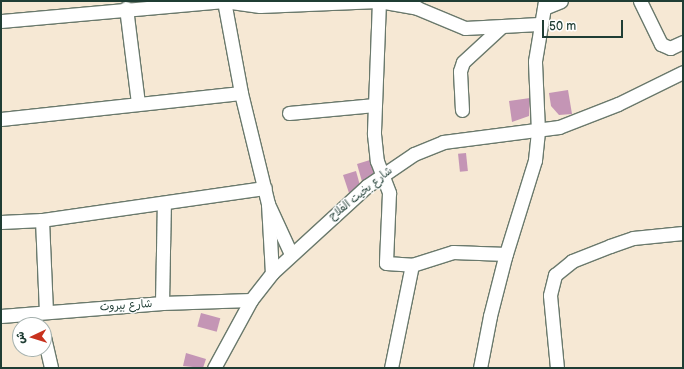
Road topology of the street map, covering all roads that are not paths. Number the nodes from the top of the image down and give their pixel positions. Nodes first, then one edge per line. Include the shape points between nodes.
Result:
1 (224, 1) edge
2 (379, 1) edge
3 (561, 1) edge
4 (640, 1) edge
5 (545, 4) edge
6 (126, 8) junction
7 (1, 21) edge
8 (540, 24) junction
9 (501, 26) junction
10 (683, 42) edge
11 (683, 72) edge
12 (241, 93) junction
13 (138, 103) junction
14 (375, 105) junction
15 (462, 110) dead end
16 (289, 113) dead end
17 (1, 119) edge
18 (538, 131) junction
19 (382, 175) junction
20 (265, 188) junction
21 (164, 203) junction
22 (268, 204) junction
23 (42, 220) junction
24 (1, 222) edge
25 (683, 233) edge
26 (291, 254) junction
27 (506, 254) junction
28 (412, 265) junction
29 (272, 273) junction
30 (251, 300) junction
31 (162, 303) junction
32 (1, 316) edge
33 (42, 316) edge
34 (49, 357) edge
35 (51, 368) edge
36 (214, 368) edge
37 (392, 368) edge
38 (480, 368) edge
39 (557, 368) edge

1 - 2 street via 260,6
1 - 6 street
1 - 12 street
2 - 9 street via 417,8 464,28
2 - 14 street
3 - 5 street
4 - 10 street via 662,44 670,48
5 - 8 street
6 - 7 street
6 - 13 street
8 - 9 street
8 - 18 street via 535,61
9 - 15 street via 463,62 460,71
11 - 18 street, شارع بخيت الفلاح via 582,120
12 - 13 street
12 - 20 street
13 - 17 street
14 - 16 street
14 - 19 street via 376,152
18 - 19 street, شارع بخيت الفلاح via 443,142 414,154
18 - 27 street via 535,160
19 - 26 street, شارع بخيت الفلاح
19 - 28 street via 389,193 385,259 389,265
20 - 21 street
20 - 22 street
21 - 23 street
21 - 31 street
22 - 26 street
22 - 29 street
23 - 24 street
23 - 33 street
25 - 39 street via 634,238 572,261 555,275 550,296
26 - 29 street, شارع بخيت الفلاح
27 - 28 street via 453,252
27 - 38 street
28 - 37 street
29 - 30 street, شارع بخيت الفلاح
30 - 31 street, شارع بيروت
30 - 36 street, شارع بخيت الفلاح
31 - 33 street, شارع بيروت
32 - 33 street, شارع بيروت
34 - 35 street

